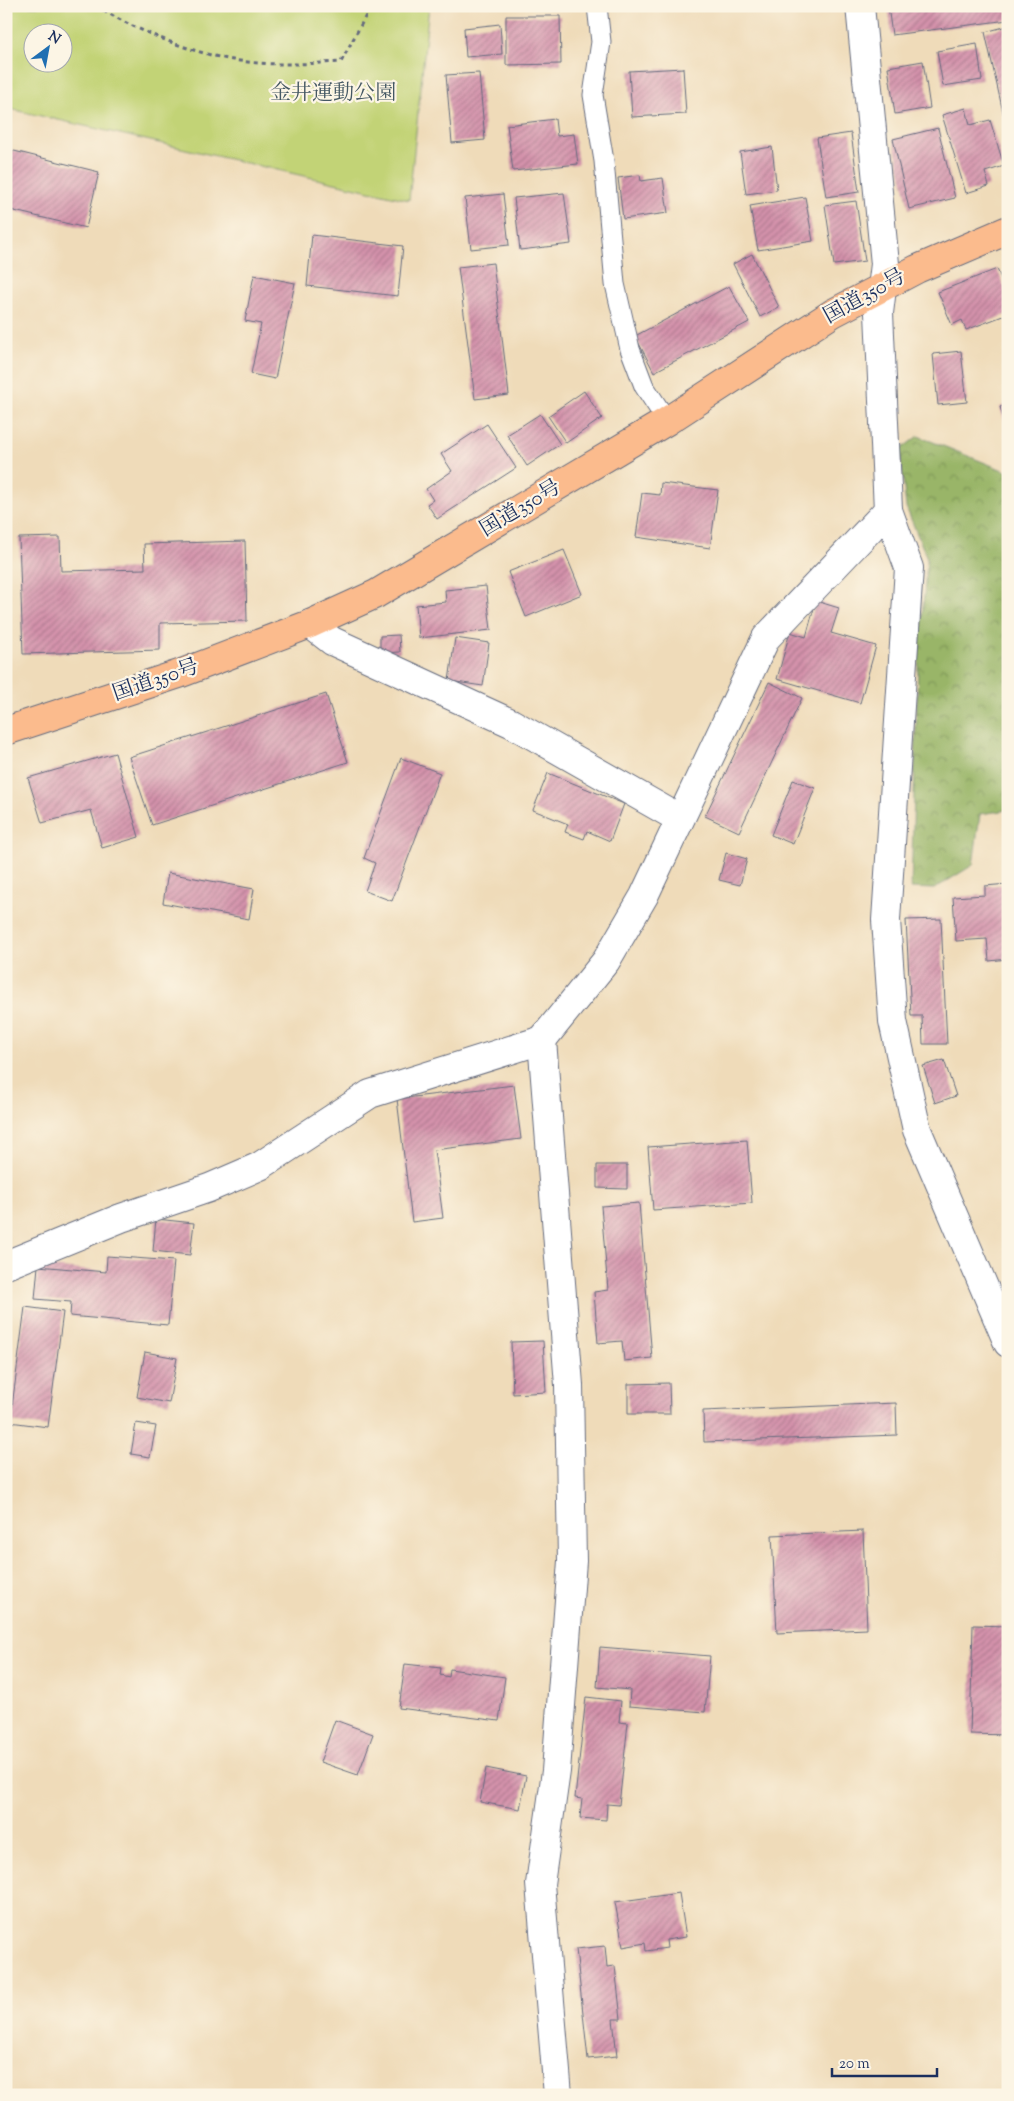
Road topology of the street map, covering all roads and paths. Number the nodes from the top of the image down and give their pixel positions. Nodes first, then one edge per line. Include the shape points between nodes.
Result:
1 (98, 6) edge
2 (370, 6) edge
3 (597, 6) edge
4 (860, 6) edge
5 (1008, 230) edge
6 (880, 287) junction
7 (667, 421) junction
8 (888, 510) junction
9 (310, 624) junction
10 (6, 731) edge
11 (680, 819) junction
12 (542, 1040) junction
13 (6, 1265) edge
14 (1008, 1343) edge
15 (558, 2095) edge

1 - 2 path via 174,44 233,60 289,64 341,62
3 - 7 lane via 601,42 593,94 604,161 615,284 630,349 644,386
4 - 6 street via 884,264
5 - 6 highway, 国道350号
6 - 7 highway, 国道350号 via 833,313
6 - 8 street
7 - 9 highway, 国道350号 via 376,594
8 - 11 street via 766,638
8 - 14 street via 909,568 886,920 893,1021 917,1130
9 - 10 highway, 国道350号 via 179,674
9 - 11 street via 332,641 511,723
11 - 12 street via 644,896 606,961
12 - 13 street via 370,1094 260,1166
12 - 15 street via 569,1385 572,1561 556,1770 540,1884

